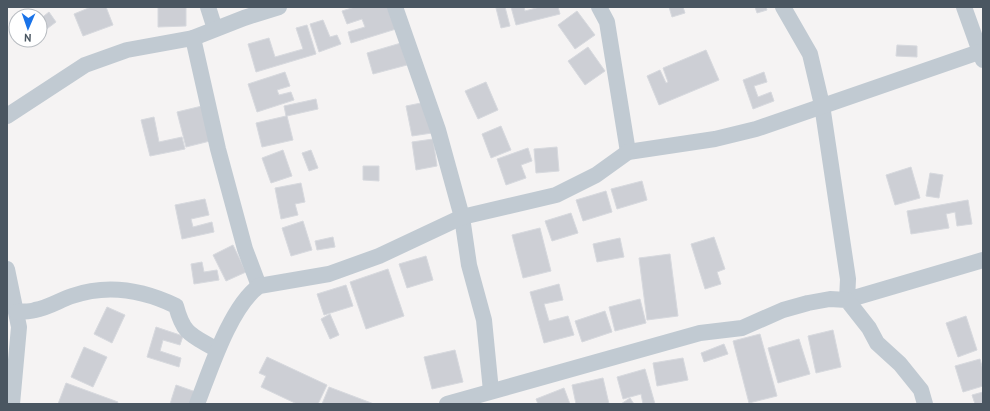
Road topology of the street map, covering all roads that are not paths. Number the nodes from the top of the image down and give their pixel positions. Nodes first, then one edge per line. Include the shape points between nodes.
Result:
1 (208, 7) edge
2 (279, 7) edge
3 (395, 7) edge
4 (599, 7) edge
5 (783, 7) edge
6 (964, 7) edge
7 (215, 29) junction
8 (193, 38) junction
9 (981, 56) edge
10 (822, 104) junction
11 (7, 116) edge
12 (628, 152) junction
13 (462, 217) junction
14 (983, 260) edge
15 (7, 269) edge
16 (259, 286) junction
17 (847, 300) junction
18 (17, 312) junction
19 (217, 350) junction
20 (491, 391) junction
21 (12, 404) edge
22 (197, 404) edge
23 (447, 404) edge
24 (925, 404) edge

1 - 7 street
2 - 7 street
3 - 13 street via 438,130
4 - 12 street via 607,22
5 - 10 street via 810,54
6 - 9 street
7 - 8 street
8 - 11 street via 127,50 85,65
8 - 16 street via 244,249
9 - 10 street
10 - 12 street via 756,129
10 - 17 street via 848,279
12 - 13 street via 596,175 556,196
13 - 16 street via 354,266 303,280
13 - 20 street via 469,264 484,320
14 - 17 street
15 - 18 street
16 - 19 street via 240,307
17 - 20 street via 830,299 808,303 783,310 742,328 700,333
17 - 24 street via 869,328 877,343 900,364 921,390
18 - 19 street via 36,310 83,293 107,288 121,289 176,306 185,331
18 - 21 street via 19,327
19 - 22 street
20 - 23 street

